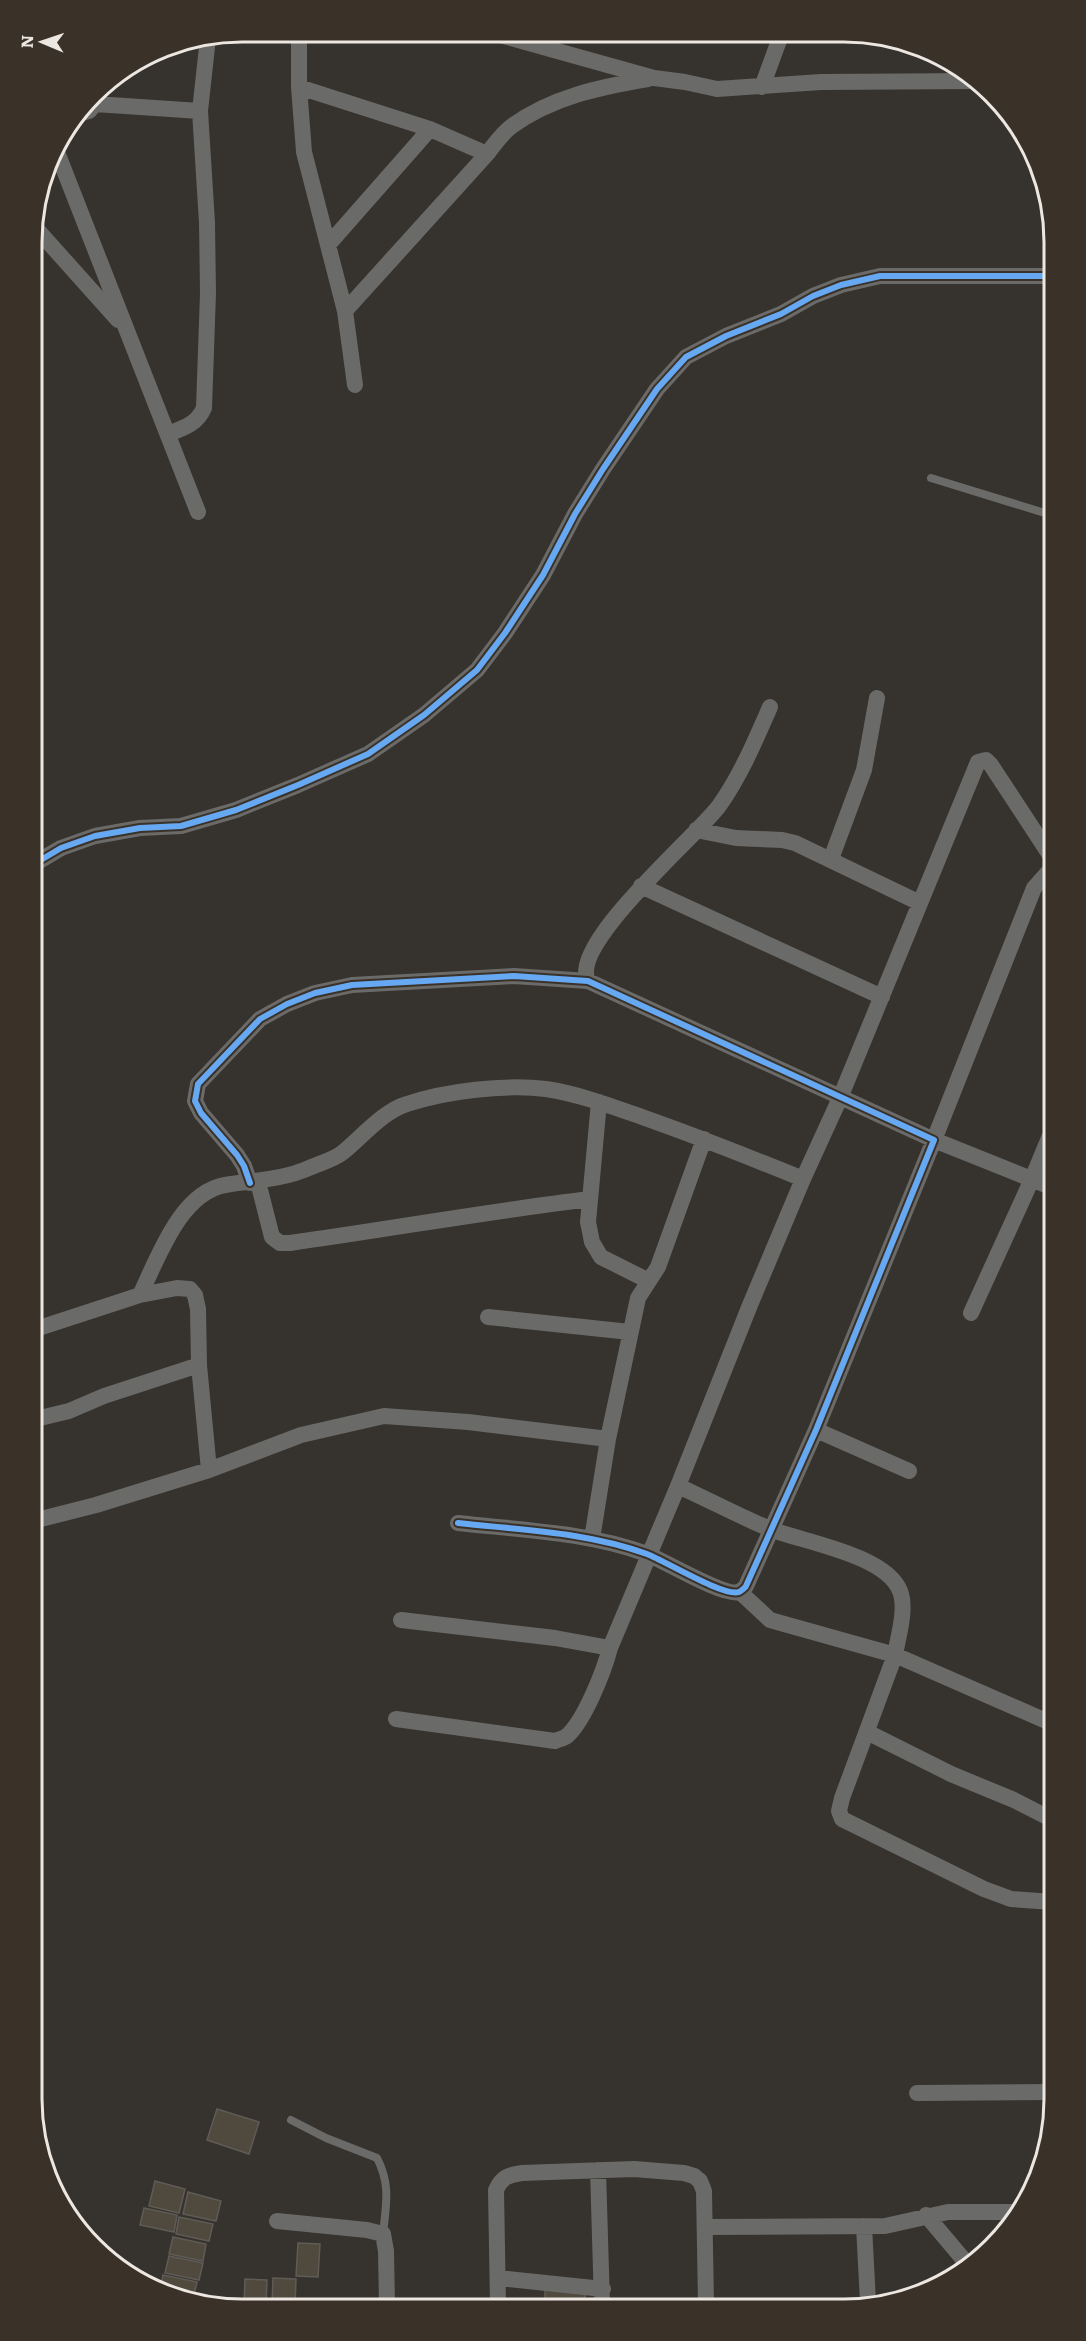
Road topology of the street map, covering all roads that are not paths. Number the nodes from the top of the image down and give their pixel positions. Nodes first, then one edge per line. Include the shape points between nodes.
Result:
1 (299, 42) edge
2 (525, 42) edge
3 (778, 42) edge
4 (207, 45) edge
5 (654, 78) junction
6 (962, 81) edge
7 (299, 87) junction
8 (762, 87) junction
9 (98, 104) edge
10 (200, 111) junction
11 (429, 129) junction
12 (487, 154) junction
13 (60, 160) edge
14 (42, 235) edge
15 (328, 245) junction
16 (1044, 276) edge
17 (345, 310) junction
18 (127, 330) junction
19 (355, 385) dead end
20 (168, 434) junction
21 (931, 478) dead end
22 (198, 512) dead end
23 (1044, 513) edge
24 (877, 698) dead end
25 (770, 707) dead end
26 (696, 830) junction
27 (1044, 846) edge
28 (42, 859) edge
29 (831, 859) junction
30 (1044, 877) edge
31 (641, 886) junction
32 (920, 903) junction
33 (588, 981) junction
34 (882, 997) junction
35 (840, 1098) junction
36 (599, 1102) junction
37 (704, 1139) junction
38 (934, 1140) junction
39 (1044, 1150) edge
40 (802, 1179) junction
41 (1032, 1179) junction
42 (254, 1182) junction
43 (1044, 1184) edge
44 (590, 1199) junction
45 (649, 1281) junction
46 (140, 1295) junction
47 (971, 1313) dead end
48 (488, 1317) dead end
49 (42, 1327) edge
50 (630, 1332) junction
51 (199, 1365) junction
52 (42, 1418) edge
53 (816, 1430) junction
54 (608, 1438) junction
55 (208, 1470) junction
56 (909, 1471) dead end
57 (678, 1486) junction
58 (42, 1520) edge
59 (458, 1523) dead end
60 (771, 1529) junction
61 (592, 1539) junction
62 (650, 1555) junction
63 (740, 1592) junction
64 (401, 1620) dead end
65 (610, 1648) junction
66 (895, 1655) junction
67 (396, 1719) dead end
68 (1044, 1720) edge
69 (867, 1732) junction
70 (1044, 1815) edge
71 (1044, 1901) edge
72 (1044, 2092) edge
73 (917, 2093) dead end
74 (291, 2120) dead end
75 (598, 2170) junction
76 (1009, 2212) edge
77 (926, 2215) junction
78 (277, 2221) dead end
79 (864, 2226) junction
80 (705, 2227) junction
81 (382, 2234) junction
82 (963, 2259) edge
83 (499, 2278) junction
84 (602, 2296) edge
85 (868, 2297) edge
86 (387, 2299) edge
87 (498, 2299) edge
88 (706, 2299) edge

1 - 7 street
2 - 5 street
3 - 8 street
4 - 10 street
5 - 8 street via 717,89
5 - 12 street via 597,87 552,104 511,127
6 - 8 street via 821,82
7 - 11 street
7 - 15 street via 304,152
9 - 10 street
10 - 20 street via 207,270 204,408 192,424
11 - 12 street
11 - 15 street
12 - 17 street
13 - 18 street
14 - 18 street
15 - 17 street
16 - 28 street via 870,278 813,296 686,357 657,389 603,469 505,633 477,670 424,715 368,754 236,810 181,826 95,836
17 - 19 street
18 - 20 street
20 - 22 street
21 - 23 lane
24 - 29 street via 864,770
25 - 26 street via 746,763 718,807
26 - 29 street via 736,838 782,840
26 - 31 street
27 - 32 street via 991,765 982,760 975,765
29 - 32 street
30 - 38 street via 1034,888
31 - 33 street via 590,952 585,967
31 - 34 street
32 - 34 street
33 - 35 street
33 - 42 street via 514,976 352,985 287,1004 260,1019 198,1084 195,1094 201,1113
34 - 35 street
35 - 38 street
35 - 40 street
36 - 37 street
36 - 42 street via 546,1089 503,1088 448,1094 405,1104 340,1154 297,1173
36 - 44 street
37 - 40 street
37 - 45 street via 658,1267
38 - 41 street
38 - 53 street
39 - 41 street
40 - 57 street
41 - 43 street
41 - 47 street
42 - 44 street via 272,1237 280,1243
42 - 46 street via 205,1191 177,1220
44 - 45 street via 588,1222 592,1242 601,1257
45 - 50 street via 638,1298
46 - 49 street
46 - 51 street via 190,1289 198,1309
48 - 50 street
50 - 54 street
51 - 52 street
51 - 55 street
53 - 56 street
53 - 60 street
54 - 55 street via 384,1416 301,1435
54 - 61 street
55 - 58 street
57 - 60 street
57 - 62 street
59 - 61 street
60 - 63 street via 747,1586
60 - 66 street via 851,1555 892,1578 901,1593 902,1617
61 - 62 street
62 - 63 street via 716,1588
62 - 65 street
63 - 66 street via 770,1620
64 - 65 street
65 - 67 street via 604,1670 575,1727 566,1737 555,1741
66 - 68 street
66 - 69 street
69 - 70 street
69 - 71 street via 842,1798 842,1820 984,1889 1011,1899
72 - 73 street
74 - 81 lane via 377,2158 388,2190
75 - 80 street via 634,2169 694,2176 704,2191
75 - 83 street via 522,2173 506,2175 500,2181 496,2190
75 - 84 street
76 - 77 street via 948,2211
77 - 79 street via 885,2226
77 - 82 street
78 - 81 street
79 - 80 street
79 - 85 street
80 - 88 street
81 - 86 street
83 - 84 street
83 - 87 street

